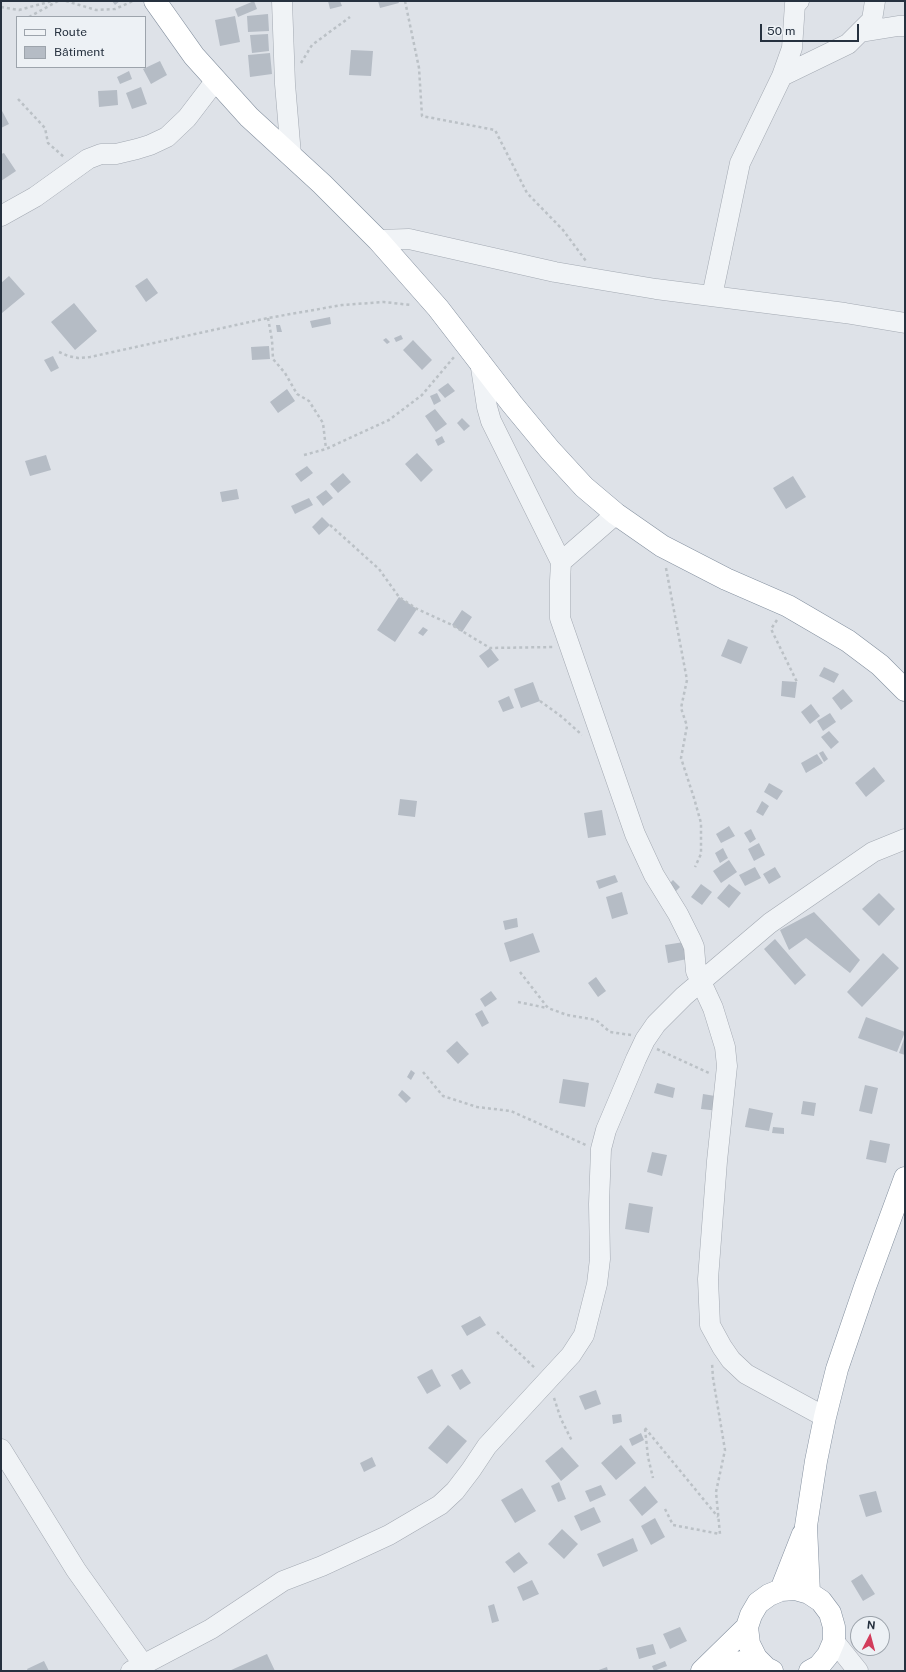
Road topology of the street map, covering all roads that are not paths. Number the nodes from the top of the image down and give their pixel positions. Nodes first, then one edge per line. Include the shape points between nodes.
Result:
1 (155, 1) edge
2 (282, 1) edge
3 (799, 1) edge
4 (874, 1) edge
5 (905, 26) edge
6 (861, 32) junction
7 (782, 76) junction
8 (216, 80) junction
9 (291, 155) junction
10 (1, 216) edge
11 (378, 240) junction
12 (712, 296) junction
13 (905, 323) edge
14 (480, 361) junction
15 (616, 514) junction
16 (562, 562) junction
17 (905, 690) edge
18 (905, 839) edge
19 (702, 982) junction
20 (905, 1178) edge
21 (825, 1417) junction
22 (1, 1448) edge
23 (806, 1526) junction
24 (781, 1590) junction
25 (809, 1593) junction
26 (747, 1628) junction
27 (834, 1641) junction
28 (764, 1665) edge
29 (137, 1668) edge
30 (819, 1669) edge
31 (702, 1671) edge
32 (708, 1671) edge
33 (858, 1671) edge

1 - 8 highway via 194,56
2 - 9 street
3 - 7 street via 795,4 792,48
4 - 6 street via 872,20
5 - 6 street
6 - 7 street via 848,44
7 - 12 street via 740,163
8 - 9 highway via 249,117
8 - 10 street via 187,118 167,137 137,149 116,154 101,154 88,159 35,197
9 - 11 highway
11 - 12 street via 409,238 555,272
11 - 14 highway via 438,308
12 - 13 street
14 - 15 highway via 550,450 584,487
14 - 16 street via 491,421
15 - 16 street
15 - 17 highway via 662,546 726,579 788,606 848,640 880,665
16 - 19 street via 560,618 635,834 645,858 691,940 696,971
18 - 19 street via 873,852 770,923
19 - 21 street via 725,1047 727,1066 708,1279 710,1325 722,1348 746,1374
19 - 29 street via 656,1024 645,1040 606,1130 601,1149 600,1259 597,1284 584,1335 571,1356 487,1446 455,1491 440,1505 389,1535 322,1566 282,1581 211,1629
20 - 21 highway via 842,1354
21 - 23 highway
22 - 29 street
23 - 24 highway
23 - 25 highway
24 - 25 highway via 795,1589
24 - 26 highway via 758,1603
25 - 27 highway via 821,1601 830,1613
26 - 28 highway via 749,1644
26 - 31 highway
27 - 30 highway
27 - 33 street
28 - 32 highway

